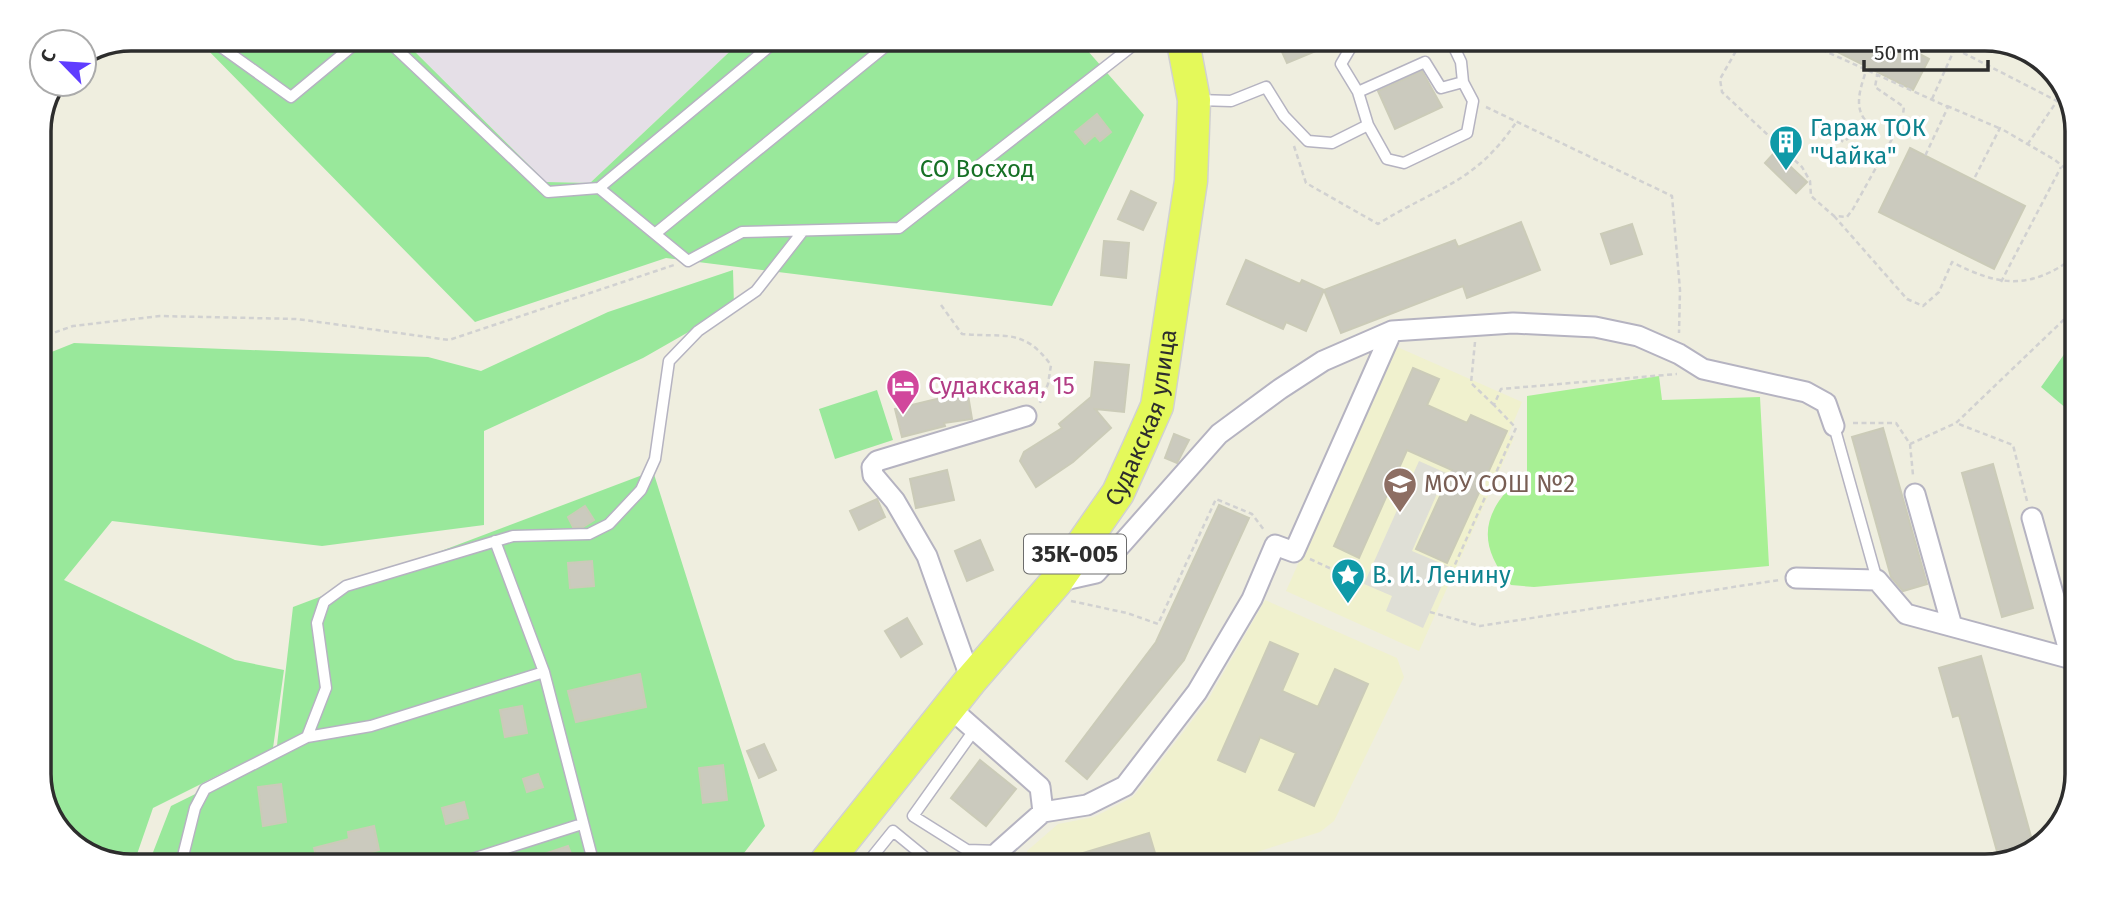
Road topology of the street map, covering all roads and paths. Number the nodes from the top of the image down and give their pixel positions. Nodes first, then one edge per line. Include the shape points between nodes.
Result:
1 (227, 51) edge
2 (346, 51) edge
3 (399, 51) edge
4 (764, 51) edge
5 (880, 51) edge
6 (1126, 51) edge
7 (1185, 51) edge
8 (1349, 51) edge
9 (1456, 51) edge
10 (1736, 51) edge
11 (1824, 51) edge
12 (1954, 51) edge
13 (1961, 51) edge
14 (1866, 71) junction
15 (1877, 76) junction
16 (1463, 82) junction
17 (1358, 92) junction
18 (1194, 100) junction
19 (1474, 101) junction
20 (1948, 107) junction
21 (1284, 116) junction
22 (1517, 121) junction
23 (1368, 125) junction
24 (2000, 128) junction
25 (1823, 136) dead end
26 (2027, 145) junction
27 (1925, 156) dead end
28 (2061, 166) junction
29 (2065, 169) edge
30 (1975, 177) dead end
31 (600, 188) junction
32 (1834, 216) junction
33 (803, 230) junction
34 (656, 233) junction
35 (688, 261) junction
36 (2065, 262) edge
37 (2001, 282) junction
38 (941, 305) dead end
39 (2065, 319) edge
40 (1476, 324) junction
41 (1392, 331) junction
42 (51, 334) edge
43 (1679, 354) junction
44 (1703, 369) junction
45 (1494, 405) junction
46 (1026, 416) joint
47 (1863, 422) dead end
48 (1956, 423) junction
49 (1834, 426) joint
50 (1910, 444) junction
51 (1915, 494) joint
52 (2032, 518) joint
53 (495, 541) junction
54 (1275, 545) junction
55 (1294, 552) junction
56 (1450, 568) dead end
57 (1796, 578) joint
58 (1877, 580) junction
59 (1364, 584) dead end
60 (1050, 588) junction
61 (1430, 612) dead end
62 (1952, 626) junction
63 (2065, 636) edge
64 (2065, 656) edge
65 (544, 672) junction
66 (971, 680) junction
67 (949, 707) junction
68 (976, 729) junction
69 (307, 737) junction
70 (1043, 812) junction
71 (582, 824) junction
72 (184, 854) edge
73 (488, 854) edge
74 (591, 854) edge
75 (832, 854) edge
76 (874, 854) edge
77 (921, 854) edge
78 (986, 854) edge
79 (1004, 854) edge

1 - 2 lane via 291,97
3 - 31 lane via 548,192
4 - 31 lane
5 - 34 lane
6 - 33 lane via 899,228
7 - 18 main road, Судакская улица / 35К-005
8 - 17 lane via 1341,64
9 - 16 lane
10 - 32 path via 1720,79 1723,92 1787,150 1806,174 1811,196
11 - 14 path
12 - 20 path via 1931,98
13 - 26 path via 2057,101
14 - 15 path
14 - 25 path via 1859,109 1862,120 1873,127 1858,130 1844,142
15 - 20 path
15 - 32 path via 1875,87 1904,107 1902,121 1853,209 1847,217
16 - 17 lane via 1441,88 1425,62
16 - 19 lane
17 - 23 lane
18 - 21 lane via 1231,101 1266,87
18 - 60 main road, Судакская улица / 35К-005 via 1191,181 1157,406 1118,493
19 - 22 path
19 - 23 lane via 1467,133 1405,163 1387,159
20 - 24 path
20 - 27 path
21 - 22 path via 1306,183 1378,224 1469,175 1499,149
21 - 23 lane via 1308,141 1332,143
22 - 43 path via 1672,196 1680,290
24 - 26 path
24 - 30 path
26 - 28 path
28 - 29 path
28 - 37 path
31 - 34 lane
32 - 37 path via 1907,299 1923,306 1939,292 1952,262
33 - 35 lane via 742,232
33 - 53 lane via 756,291 698,331 668,361 655,458 641,490 608,524 589,534 513,536
34 - 35 lane
35 - 42 path via 449,340 298,319 160,316 73,326
36 - 37 path via 2039,276
38 - 46 path via 962,334 1021,337 1039,349 1051,365 1048,384 1036,411
39 - 48 path
40 - 41 street
40 - 43 street via 1595,327 1638,336
40 - 45 path via 1471,383
41 - 55 street
41 - 60 street via 1323,361 1219,434 1096,573
43 - 44 street
44 - 45 path via 1691,375 1667,373 1501,389
44 - 49 street via 1806,393 1826,403
45 - 56 path via 1516,428 1454,569
46 - 66 street via 877,461 872,467 927,556
47 - 50 path via 1896,423
48 - 50 path
48 - 52 path via 2013,445
49 - 58 lane
50 - 51 path
51 - 62 street
52 - 63 street
53 - 65 lane
53 - 69 lane via 346,586 324,602 317,623 326,688
54 - 55 street
54 - 60 path via 1252,514 1216,499 1158,624
54 - 70 street via 1252,599 1197,692 1125,786 1087,805
55 - 59 path
57 - 58 street
57 - 61 path via 1480,626
58 - 62 street via 1906,614
60 - 66 main road, Судакская улица / 35К-005
62 - 64 street
65 - 69 lane via 371,726
65 - 71 lane
66 - 67 main road, Судакская улица / 35К-005
67 - 68 street
67 - 75 main road, Судакская улица / 35К-005
68 - 70 street via 1040,787
68 - 78 lane via 913,816 967,850
69 - 72 lane via 205,789 195,808
70 - 79 street
71 - 73 lane
71 - 74 lane
76 - 77 lane via 893,831

